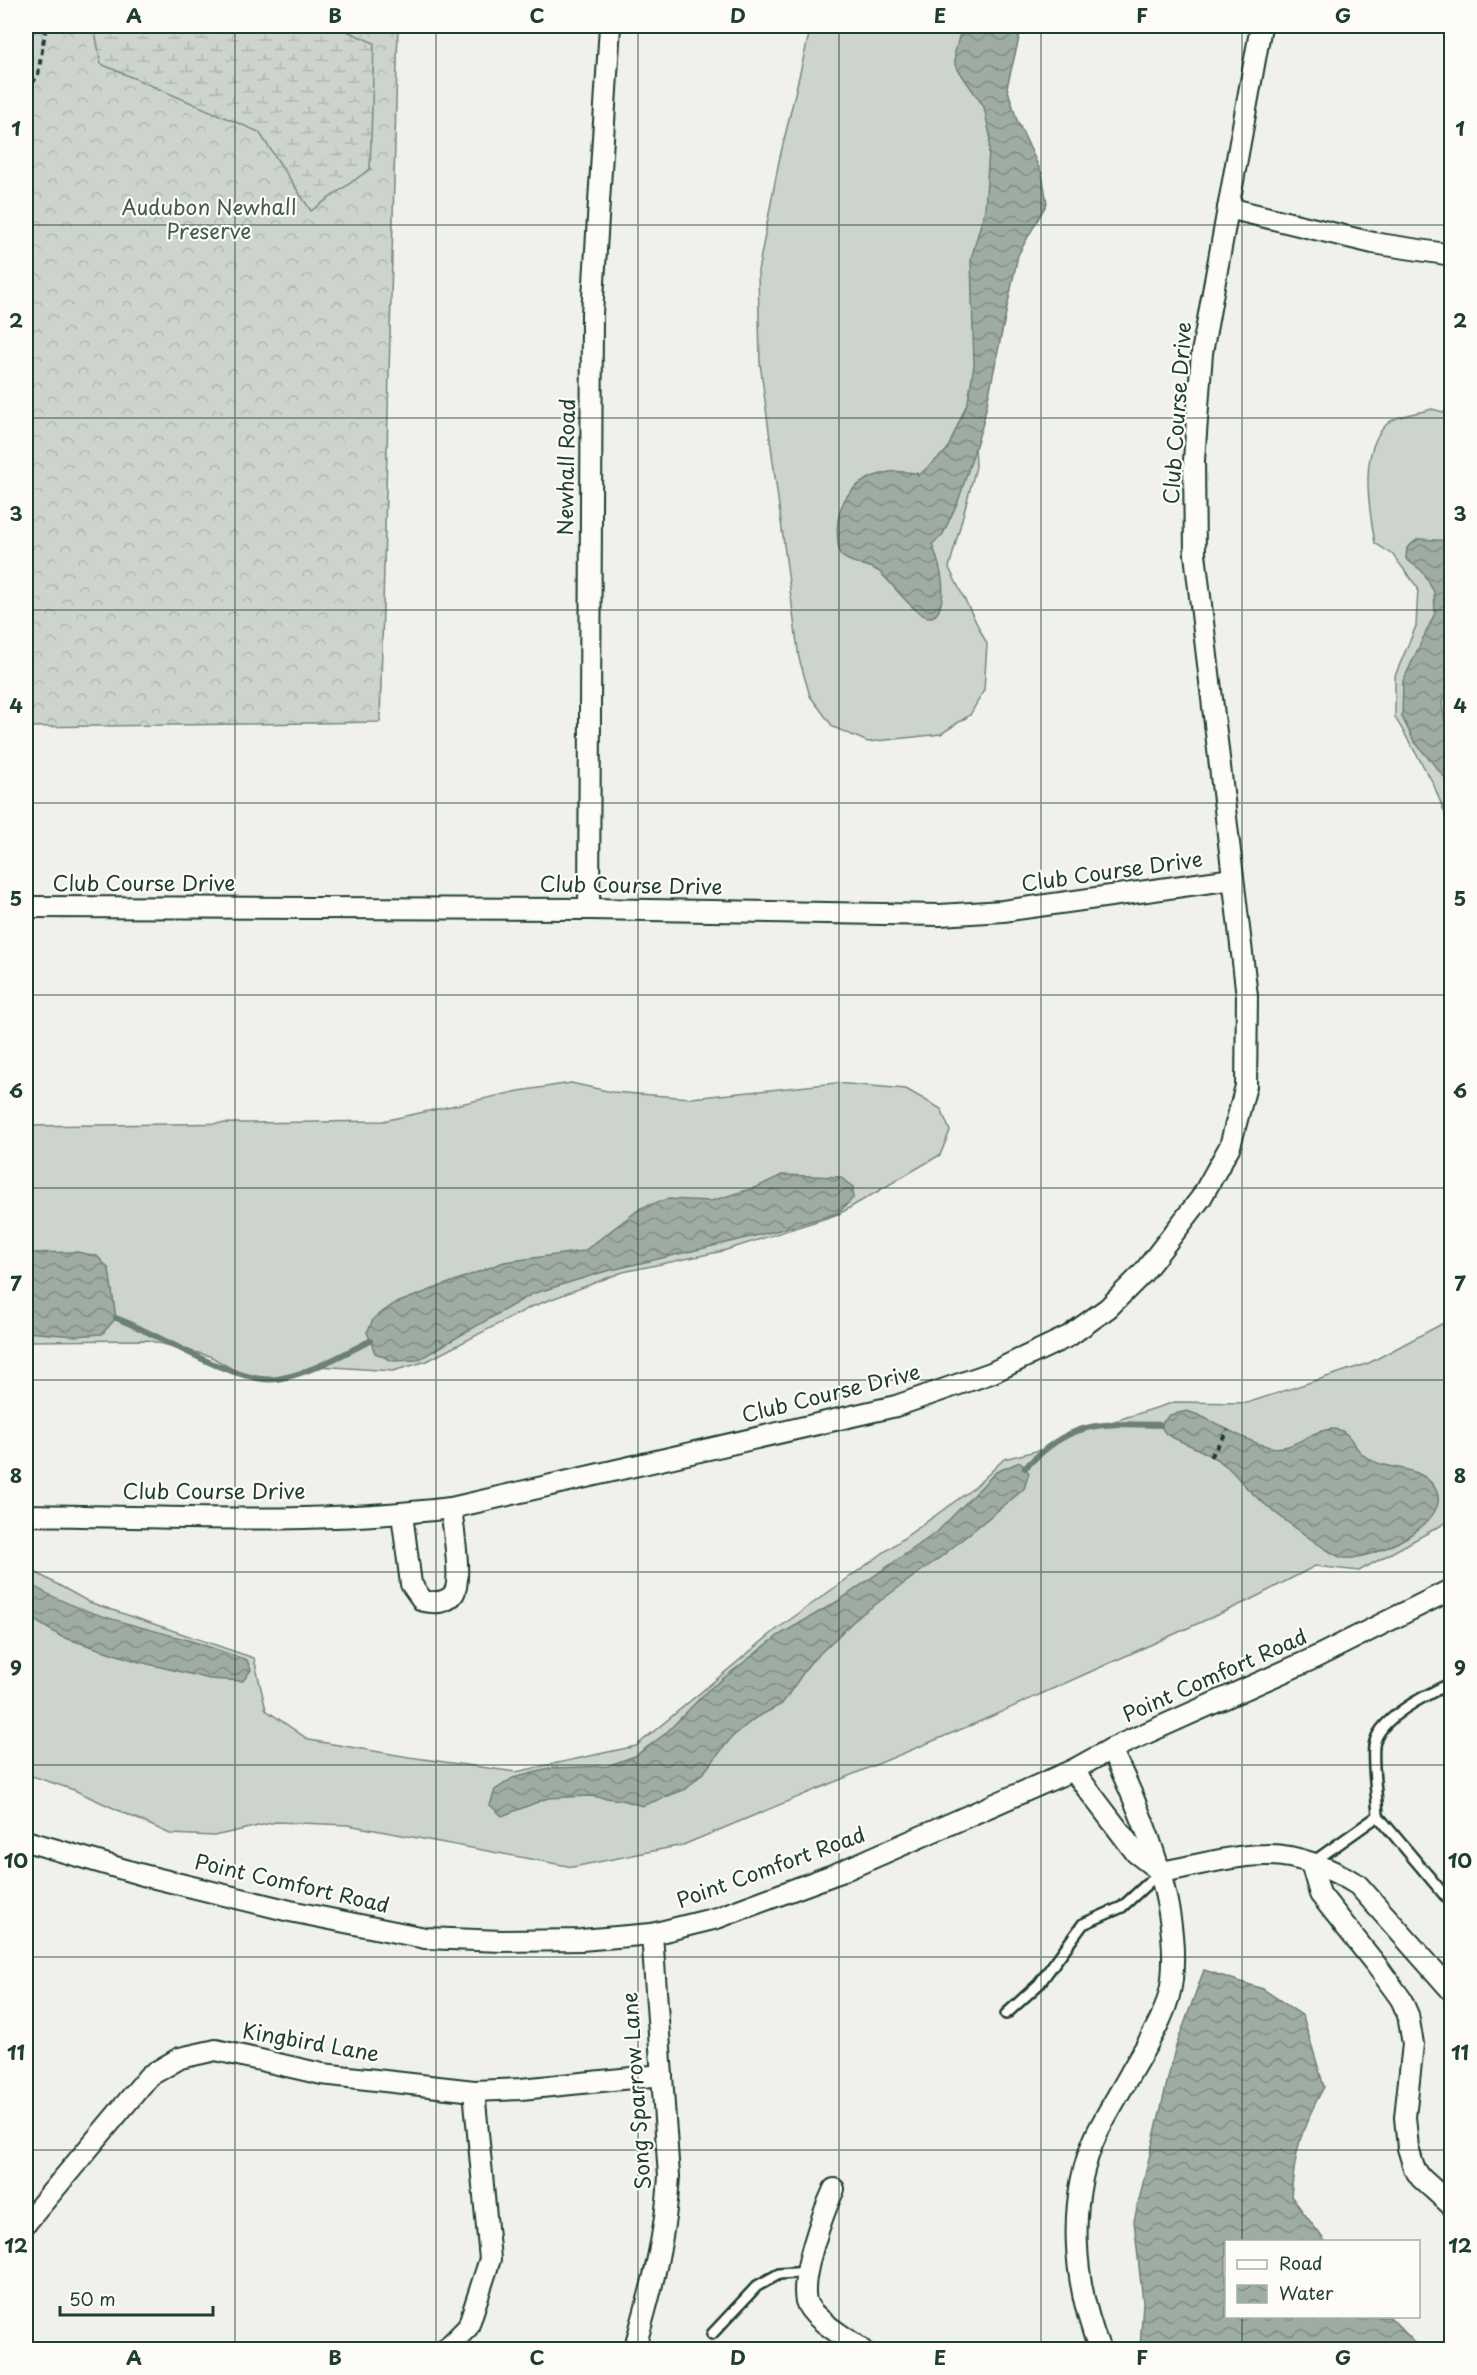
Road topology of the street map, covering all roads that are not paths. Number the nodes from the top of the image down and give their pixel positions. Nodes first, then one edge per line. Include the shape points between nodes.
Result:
1 (609, 26) edge
2 (1261, 26) edge
3 (1228, 208) junction
4 (1452, 255) edge
5 (1233, 879) junction
6 (26, 908) edge
7 (589, 909) junction
8 (451, 1508) junction
9 (402, 1514) junction
10 (26, 1515) edge
11 (1452, 1589) edge
12 (1447, 1684) dead end
13 (1111, 1749) junction
14 (1073, 1770) junction
15 (1378, 1816) junction
16 (26, 1841) edge
17 (1311, 1863) junction
18 (1161, 1872) junction
19 (1452, 1904) edge
20 (652, 1934) junction
21 (1449, 1981) edge
22 (1006, 2014) dead end
23 (662, 2075) junction
24 (474, 2091) junction
25 (834, 2189) dead end
26 (1452, 2206) edge
27 (26, 2223) edge
28 (809, 2272) junction
29 (712, 2334) dead end
30 (445, 2349) edge
31 (634, 2349) edge
32 (862, 2349) edge
33 (1100, 2349) edge

1 - 7 street, Newhall Road via 592,314
2 - 3 street, Club Course Drive
3 - 4 street via 1372,243
3 - 5 street, Club Course Drive via 1202,353 1194,460 1195,554
5 - 7 street, Club Course Drive via 1003,911 940,915
5 - 8 street, Club Course Drive via 1247,996 1246,1086 1230,1146 1201,1198 1143,1273 1108,1308 1069,1336 991,1372 896,1406
6 - 7 street, Club Course Drive
8 - 9 street, Club Course Drive
8 - 9 street via 457,1586 448,1599 437,1603 423,1601 411,1584
9 - 10 street, Club Course Drive via 229,1518
11 - 13 street, Point Comfort Road via 1310,1660
12 - 15 lane via 1407,1705 1386,1725 1374,1744
13 - 14 street, Point Comfort Road
13 - 18 street
14 - 18 street via 1136,1853
14 - 20 street, Point Comfort Road via 838,1873 717,1918
15 - 17 lane
15 - 19 lane
16 - 20 street, Point Comfort Road via 290,1911 425,1938 580,1940
17 - 18 street via 1266,1855
17 - 21 street via 1358,1885
17 - 26 street via 1320,1894 1380,1970 1408,2015 1413,2044 1405,2117 1408,2148 1418,2173
18 - 22 lane via 1122,1908 1083,1924 1039,1984
18 - 33 street via 1173,1954 1172,1980 1154,2031 1097,2133 1080,2194 1076,2249 1087,2314
20 - 23 street, Song Sparrow Lane
23 - 24 street, Kingbird Lane
23 - 31 street, Song Sparrow Lane via 668,2202 660,2251
24 - 27 street, Kingbird Lane via 322,2074 216,2050 180,2058 149,2076
24 - 30 street via 490,2259 468,2327
25 - 28 street via 818,2224
28 - 29 lane via 778,2274 757,2286
28 - 32 street via 806,2302 818,2317

